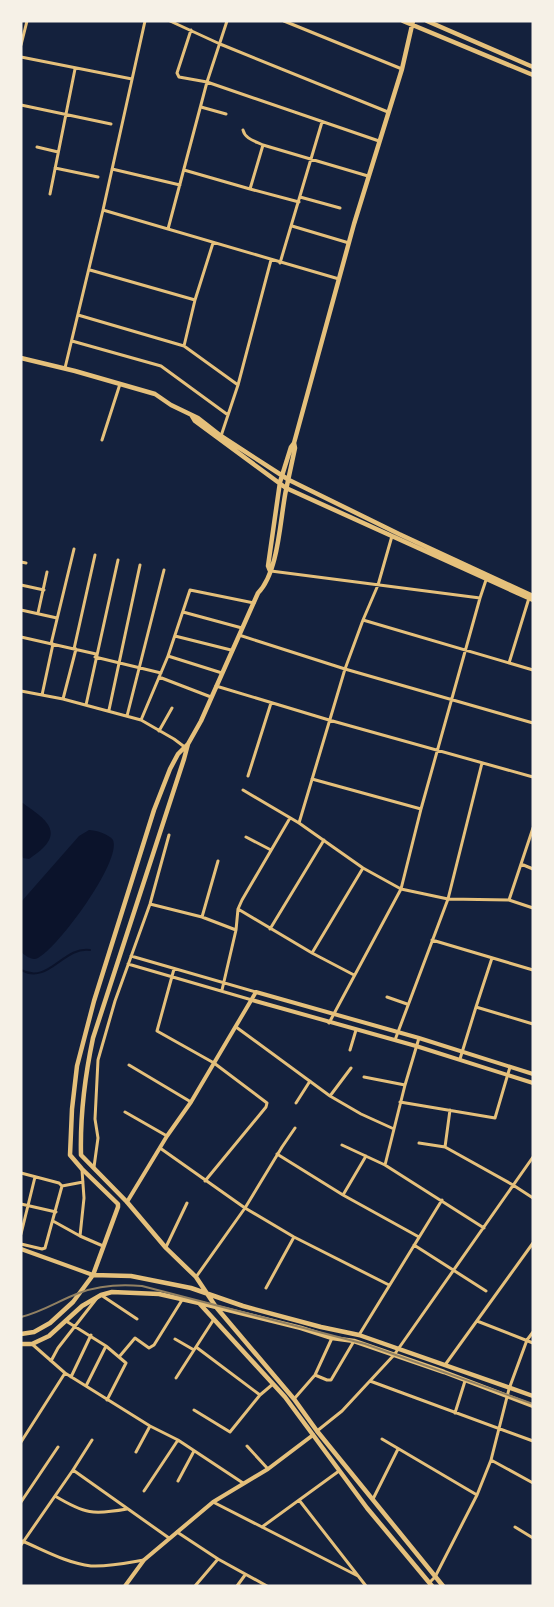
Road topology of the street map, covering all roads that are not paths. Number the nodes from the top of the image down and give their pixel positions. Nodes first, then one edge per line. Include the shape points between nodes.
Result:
1 (27, 21) edge
2 (145, 21) edge
3 (170, 21) edge
4 (227, 21) edge
5 (284, 21) edge
6 (403, 21) edge
7 (427, 21) edge
8 (413, 23) edge
9 (191, 30) junction
10 (220, 44) junction
11 (21, 46) edge
12 (21, 57) edge
13 (533, 67) edge
14 (75, 69) junction
15 (402, 69) junction
16 (533, 75) edge
17 (132, 79) junction
18 (207, 82) junction
19 (21, 106) edge
20 (201, 107) junction
21 (388, 112) junction
22 (66, 114) junction
23 (226, 114) dead end
24 (322, 122) junction
25 (111, 124) dead end
26 (243, 130) dead end
27 (379, 141) junction
28 (263, 145) junction
29 (37, 147) dead end
30 (58, 152) junction
31 (311, 159) junction
32 (55, 168) junction
33 (112, 170) junction
34 (184, 170) junction
35 (368, 176) junction
36 (98, 177) dead end
37 (180, 185) junction
38 (250, 189) junction
39 (50, 194) dead end
40 (300, 196) junction
41 (298, 202) junction
42 (340, 208) dead end
43 (103, 210) junction
44 (292, 226) junction
45 (168, 229) junction
46 (213, 243) junction
47 (349, 243) junction
48 (271, 260) junction
49 (280, 263) junction
50 (90, 270) junction
51 (339, 279) junction
52 (195, 300) junction
53 (78, 315) junction
54 (72, 341) junction
55 (184, 346) junction
56 (21, 358) edge
57 (65, 368) junction
58 (120, 383) junction
59 (238, 385) junction
60 (228, 415) junction
61 (192, 416) junction
62 (221, 436) junction
63 (102, 440) dead end
64 (294, 443) junction
65 (282, 475) junction
66 (288, 480) junction
67 (280, 482) junction
68 (286, 488) junction
69 (392, 536) junction
70 (74, 550) dead end
71 (95, 554) dead end
72 (118, 560) dead end
73 (21, 562) edge
74 (26, 563) dead end
75 (140, 565) dead end
76 (164, 570) dead end
77 (270, 571) junction
78 (47, 572) dead end
79 (486, 580) junction
80 (21, 585) edge
81 (378, 585) junction
82 (44, 590) junction
83 (480, 598) junction
84 (532, 598) edge
85 (254, 604) junction
86 (21, 610) edge
87 (183, 612) junction
88 (38, 613) junction
89 (57, 618) junction
90 (363, 620) junction
91 (242, 628) junction
92 (239, 635) junction
93 (175, 636) junction
94 (21, 637) edge
95 (52, 644) junction
96 (75, 649) junction
97 (232, 650) junction
98 (465, 650) junction
99 (96, 655) junction
100 (168, 656) junction
101 (120, 662) junction
102 (509, 663) junction
103 (141, 666) junction
104 (345, 669) junction
105 (533, 670) edge
106 (222, 673) junction
107 (160, 675) junction
108 (216, 686) junction
109 (21, 691) edge
110 (42, 694) junction
111 (211, 697) junction
112 (63, 699) junction
113 (452, 699) junction
114 (271, 703) junction
115 (86, 705) junction
116 (172, 708) dead end
117 (109, 710) junction
118 (128, 716) junction
119 (140, 720) junction
120 (329, 720) junction
121 (533, 722) edge
122 (159, 731) junction
123 (186, 746) junction
124 (438, 750) junction
125 (482, 763) junction
126 (248, 776) dead end
127 (533, 777) edge
128 (312, 779) junction
129 (243, 790) dead end
130 (421, 809) junction
131 (290, 818) junction
132 (299, 823) junction
133 (533, 828) edge
134 (169, 835) dead end
135 (246, 837) dead end
136 (324, 840) junction
137 (531, 842) edge
138 (271, 850) junction
139 (218, 861) dead end
140 (521, 864) junction
141 (363, 868) junction
142 (533, 869) edge
143 (401, 889) junction
144 (448, 899) junction
145 (509, 900) junction
146 (150, 904) junction
147 (533, 908) edge
148 (238, 909) junction
149 (202, 917) junction
150 (270, 929) junction
151 (236, 930) junction
152 (432, 940) junction
153 (312, 953) junction
154 (131, 956) junction
155 (492, 958) junction
156 (128, 964) junction
157 (174, 969) junction
158 (533, 970) edge
159 (354, 974) junction
160 (172, 977) junction
161 (223, 983) junction
162 (222, 990) junction
163 (256, 992) junction
164 (386, 996) dead end
165 (252, 1000) junction
166 (407, 1004) junction
167 (476, 1007) junction
168 (333, 1014) junction
169 (329, 1022) junction
170 (533, 1024) edge
171 (236, 1026) junction
172 (356, 1030) junction
173 (397, 1032) junction
174 (420, 1038) junction
175 (395, 1040) junction
176 (416, 1046) junction
177 (350, 1050) dead end
178 (462, 1051) junction
179 (460, 1059) junction
180 (214, 1064) junction
181 (130, 1065) dead end
182 (510, 1067) junction
183 (351, 1068) dead end
184 (508, 1074) junction
185 (533, 1074) edge
186 (364, 1077) dead end
187 (310, 1081) junction
188 (533, 1083) edge
189 (404, 1085) junction
190 (330, 1096) junction
191 (191, 1102) junction
192 (400, 1102) junction
193 (296, 1103) dead end
194 (450, 1110) junction
195 (125, 1112) dead end
196 (295, 1128) dead end
197 (394, 1129) junction
198 (167, 1136) junction
199 (419, 1143) dead end
200 (342, 1145) dead end
201 (445, 1147) junction
202 (159, 1148) junction
203 (277, 1154) junction
204 (81, 1155) junction
205 (366, 1156) junction
206 (71, 1157) junction
207 (533, 1157) edge
208 (385, 1165) junction
209 (94, 1168) junction
210 (82, 1169) junction
211 (21, 1173) edge
212 (35, 1177) junction
213 (205, 1181) junction
214 (83, 1182) junction
215 (513, 1185) junction
216 (62, 1186) junction
217 (343, 1195) junction
218 (533, 1198) edge
219 (442, 1200) junction
220 (127, 1202) junction
221 (187, 1203) dead end
222 (21, 1204) edge
223 (28, 1205) junction
224 (245, 1208) junction
225 (56, 1212) junction
226 (54, 1221) junction
227 (484, 1228) junction
228 (21, 1234) edge
229 (80, 1236) junction
230 (294, 1237) junction
231 (419, 1238) junction
232 (533, 1243) edge
233 (21, 1244) edge
234 (103, 1246) junction
235 (414, 1246) junction
236 (166, 1248) junction
237 (21, 1249) edge
238 (454, 1272) junction
239 (93, 1275) junction
240 (196, 1277) junction
241 (388, 1285) junction
242 (266, 1288) dead end
243 (486, 1292) dead end
244 (205, 1293) junction
245 (99, 1296) junction
246 (182, 1300) junction
247 (199, 1303) junction
248 (216, 1307) junction
249 (214, 1318) junction
250 (137, 1319) dead end
251 (66, 1321) junction
252 (477, 1321) junction
253 (75, 1325) junction
254 (533, 1332) edge
255 (21, 1334) edge
256 (91, 1335) junction
257 (359, 1335) junction
258 (332, 1338) junction
259 (175, 1339) dead end
260 (527, 1340) junction
261 (354, 1342) junction
262 (533, 1343) edge
263 (21, 1344) edge
264 (32, 1344) junction
265 (106, 1346) junction
266 (195, 1348) junction
267 (399, 1348) junction
268 (394, 1356) junction
269 (119, 1357) junction
270 (52, 1361) junction
271 (445, 1365) junction
272 (65, 1373) junction
273 (315, 1375) junction
274 (71, 1377) junction
275 (176, 1378) dead end
276 (370, 1381) junction
277 (465, 1381) junction
278 (273, 1383) junction
279 (86, 1386) junction
280 (282, 1389) junction
281 (509, 1389) junction
282 (260, 1395) junction
283 (533, 1396) edge
284 (294, 1398) junction
285 (507, 1398) junction
286 (107, 1400) junction
287 (533, 1406) edge
288 (194, 1410) dead end
289 (455, 1413) junction
290 (150, 1426) junction
291 (499, 1429) junction
292 (315, 1433) junction
293 (382, 1439) dead end
294 (92, 1440) dead end
295 (178, 1440) junction
296 (533, 1441) edge
297 (21, 1442) edge
298 (247, 1446) dead end
299 (58, 1447) dead end
300 (398, 1449) junction
301 (194, 1451) junction
302 (136, 1452) dead end
303 (491, 1460) junction
304 (268, 1469) junction
305 (73, 1470) junction
306 (339, 1471) junction
307 (178, 1481) dead end
308 (243, 1483) junction
309 (533, 1483) edge
310 (144, 1492) dead end
311 (477, 1495) junction
312 (55, 1496) junction
313 (299, 1500) junction
314 (372, 1500) junction
315 (21, 1502) edge
316 (214, 1502) junction
317 (127, 1509) junction
318 (262, 1527) junction
319 (515, 1527) dead end
320 (177, 1532) junction
321 (169, 1538) junction
322 (533, 1538) edge
323 (22, 1542) edge
324 (218, 1559) junction
325 (144, 1560) junction
326 (245, 1575) junction
327 (358, 1576) junction
328 (435, 1577) junction
329 (431, 1584) edge
330 (125, 1586) edge
331 (195, 1586) edge
332 (237, 1586) edge
333 (267, 1586) edge
334 (366, 1586) edge
335 (443, 1586) edge

1 - 11 street
2 - 17 street
3 - 9 street
4 - 10 street
5 - 15 street
6 - 8 main road
7 - 13 main road
8 - 15 main road
8 - 16 main road
9 - 10 street
9 - 18 street via 178,75
10 - 18 street
10 - 21 street
12 - 14 street
14 - 17 street
14 - 22 street
15 - 21 main road
17 - 33 street
18 - 20 street
18 - 24 street
19 - 22 street
20 - 23 street
20 - 34 street
21 - 27 main road
22 - 25 street
22 - 30 street
24 - 27 street
24 - 31 street
26 - 28 street via 249,138
27 - 35 main road
28 - 31 street
28 - 38 street
29 - 30 street
30 - 32 street
31 - 35 street
31 - 40 street
32 - 36 street
32 - 39 street
33 - 37 street
33 - 43 street
34 - 37 street
34 - 38 street
35 - 47 main road
37 - 45 street
38 - 41 street
40 - 41 street
40 - 42 street
41 - 44 street
43 - 45 street
43 - 50 street
44 - 47 street
44 - 49 street
45 - 46 street
46 - 48 street
46 - 52 street
47 - 51 main road
48 - 49 street
48 - 59 street
49 - 51 street
50 - 52 street
50 - 53 street
51 - 64 main road
52 - 55 street
53 - 54 street
53 - 55 street
54 - 57 street
54 - 60 street via 161,366
55 - 59 street
56 - 57 main road
57 - 58 main road
58 - 61 main road via 155,394
58 - 63 street
59 - 60 street
60 - 62 street
61 - 62 main road
61 - 67 main road
62 - 65 main road
64 - 65 main road
64 - 66 main road
65 - 66 main road
65 - 67 main road
66 - 68 main road
66 - 84 main road
67 - 68 main road
67 - 77 main road via 268,566
68 - 69 main road
68 - 77 main road
69 - 79 main road
69 - 81 street
70 - 89 street
71 - 96 street
72 - 99 street
73 - 74 street
75 - 101 street
76 - 103 street
77 - 81 street
77 - 85 main road
78 - 82 street
79 - 83 street
79 - 84 main road
80 - 82 street
81 - 83 street
81 - 90 street
82 - 88 street
83 - 98 street
84 - 102 street
85 - 87 street via 190,590
85 - 91 main road
86 - 88 street
87 - 91 street
87 - 93 street
88 - 89 street
89 - 95 street
90 - 98 street
90 - 104 street
91 - 92 main road
92 - 97 main road
92 - 104 street
93 - 97 street
93 - 100 street
94 - 95 street
95 - 96 street
95 - 110 street
96 - 99 street
96 - 112 street
97 - 106 main road
98 - 102 street
98 - 113 street
99 - 101 street
99 - 115 street
100 - 106 street
100 - 107 street
101 - 103 street
101 - 117 street
102 - 105 street
103 - 107 street
103 - 118 street
104 - 113 street
104 - 120 street
106 - 108 main road
107 - 111 street
107 - 119 street
108 - 111 main road
108 - 114 street
109 - 110 street
110 - 112 street
111 - 123 main road
112 - 115 street
113 - 121 street
113 - 124 street
114 - 120 street
114 - 126 street
115 - 117 street
116 - 122 street
117 - 118 street
118 - 119 street
119 - 122 street
120 - 124 street
120 - 128 street
122 - 123 street
123 - 204 main road via 93,1038 87,1066
123 - 206 main road via 170,769 154,810 94,1001 77,1066
124 - 125 street
124 - 130 street
125 - 127 street
125 - 144 street
128 - 130 street
128 - 132 street
129 - 131 street
130 - 143 street
131 - 132 street
131 - 138 street
132 - 136 street
133 - 137 street
134 - 146 street
135 - 138 street
136 - 141 street
136 - 150 street
137 - 140 street
138 - 148 street
139 - 149 street
140 - 142 street
140 - 145 street
141 - 143 street
141 - 153 street
143 - 144 street
143 - 159 street
144 - 145 street
144 - 152 street
145 - 147 street
146 - 149 street
146 - 154 street
148 - 150 street
148 - 151 street
149 - 151 street
150 - 153 street
151 - 161 street
152 - 155 street
152 - 166 street
153 - 159 street
154 - 156 street
154 - 157 street
155 - 158 street
155 - 167 street
156 - 160 street
156 - 209 street via 98,1060 95,1119 98,1138
157 - 160 street
157 - 161 street
159 - 168 street
160 - 162 street
160 - 180 street via 157,1031
161 - 162 street
161 - 163 street
162 - 165 street
163 - 165 street
163 - 168 street
164 - 166 street
165 - 169 street
165 - 171 street
166 - 173 street
167 - 170 street
167 - 178 street
168 - 169 street
168 - 173 street
169 - 172 street
171 - 180 street
171 - 187 street
172 - 175 street
172 - 177 street
173 - 174 street
173 - 175 street
174 - 176 street
174 - 178 street
175 - 176 street
176 - 179 street
176 - 189 street
178 - 179 street
178 - 182 street
179 - 184 street
180 - 191 street
180 - 213 street via 266,1101 267,1105
181 - 191 street
182 - 184 street
182 - 185 street
183 - 190 street
184 - 188 street
184 - 194 street via 496,1118
186 - 189 street
187 - 190 street
187 - 193 street
189 - 192 street
190 - 197 street
191 - 198 street
192 - 194 street
192 - 197 street
194 - 201 street
195 - 198 street
196 - 203 street
197 - 208 street
198 - 202 street
199 - 201 street
200 - 205 street
201 - 215 street
202 - 213 street
202 - 220 street
203 - 217 street
203 - 224 street
204 - 206 main road
204 - 209 main road
205 - 208 street
205 - 217 street
206 - 210 main road
207 - 215 street
208 - 219 street
209 - 220 main road
210 - 214 street
210 - 234 main road via 118,1206
211 - 212 street
212 - 216 street
212 - 223 street
213 - 224 street
214 - 216 street
214 - 229 street
215 - 218 street
215 - 227 street
216 - 225 street
217 - 231 street
219 - 227 street
219 - 231 street
220 - 236 main road
221 - 236 street
222 - 223 street
223 - 225 street
223 - 228 street
224 - 230 street
224 - 240 street
225 - 226 street
226 - 229 street
226 - 233 street via 46,1248 42,1250
227 - 238 street
229 - 234 street
230 - 241 street
230 - 242 street
231 - 235 street
232 - 252 street
234 - 239 main road
235 - 238 street
235 - 241 street
236 - 240 main road
237 - 239 street
238 - 243 street
238 - 267 street
239 - 244 main road via 139,1277
239 - 255 main road via 74,1302 50,1323 34,1332
240 - 244 main road
241 - 257 street
244 - 248 main road
244 - 257 main road via 243,1306
245 - 246 main road via 112,1292 159,1294
245 - 250 street
245 - 251 main road
245 - 253 street
246 - 247 main road
246 - 269 street via 154,1346 149,1348 135,1338
247 - 248 main road
247 - 249 main road
248 - 258 main road
248 - 280 main road
249 - 266 street
249 - 278 main road
251 - 253 street
251 - 264 main road via 49,1336
252 - 260 street
252 - 271 street
253 - 256 street
253 - 270 street
254 - 260 street
256 - 265 street
256 - 274 street
257 - 267 main road
258 - 261 main road
258 - 273 street
259 - 266 street
260 - 262 street
260 - 281 street
261 - 268 main road
261 - 273 street via 331,1380
263 - 264 main road
264 - 270 street
265 - 269 street
265 - 279 street
266 - 275 street
266 - 282 street
267 - 268 street
267 - 271 main road
268 - 276 street
268 - 277 main road
269 - 286 street via 126,1363
270 - 272 street
271 - 281 main road
272 - 274 street
272 - 297 street
273 - 284 street
274 - 279 street
276 - 289 street
276 - 292 street via 342,1411
277 - 285 main road
277 - 289 street
278 - 280 main road
278 - 282 street
279 - 286 street
280 - 284 main road
280 - 292 main road
281 - 283 main road
281 - 285 street
282 - 288 street via 230,1432
284 - 292 main road
285 - 287 main road
285 - 291 street
286 - 290 street
289 - 291 street
290 - 295 street
290 - 302 street
291 - 296 street
291 - 303 street
292 - 304 street
292 - 306 main road
292 - 314 main road
293 - 300 street
294 - 305 street
295 - 301 street
295 - 310 street
298 - 304 street
299 - 315 street
300 - 311 street
300 - 314 street
301 - 307 street
301 - 308 street
303 - 309 street
303 - 311 street
304 - 308 street
305 - 312 street
305 - 317 street
306 - 313 street
306 - 329 main road
308 - 316 street
311 - 328 street
312 - 317 street via 81,1510 99,1513
312 - 323 street
313 - 318 street
313 - 327 street
314 - 328 main road
316 - 318 street
316 - 320 street
317 - 321 street
318 - 327 street
319 - 322 street
320 - 321 street
320 - 324 street
321 - 325 street
323 - 325 street via 65,1560 91,1566
324 - 326 street
324 - 331 street
325 - 330 street
326 - 332 street
326 - 333 street
327 - 334 street
328 - 329 street
328 - 335 main road

